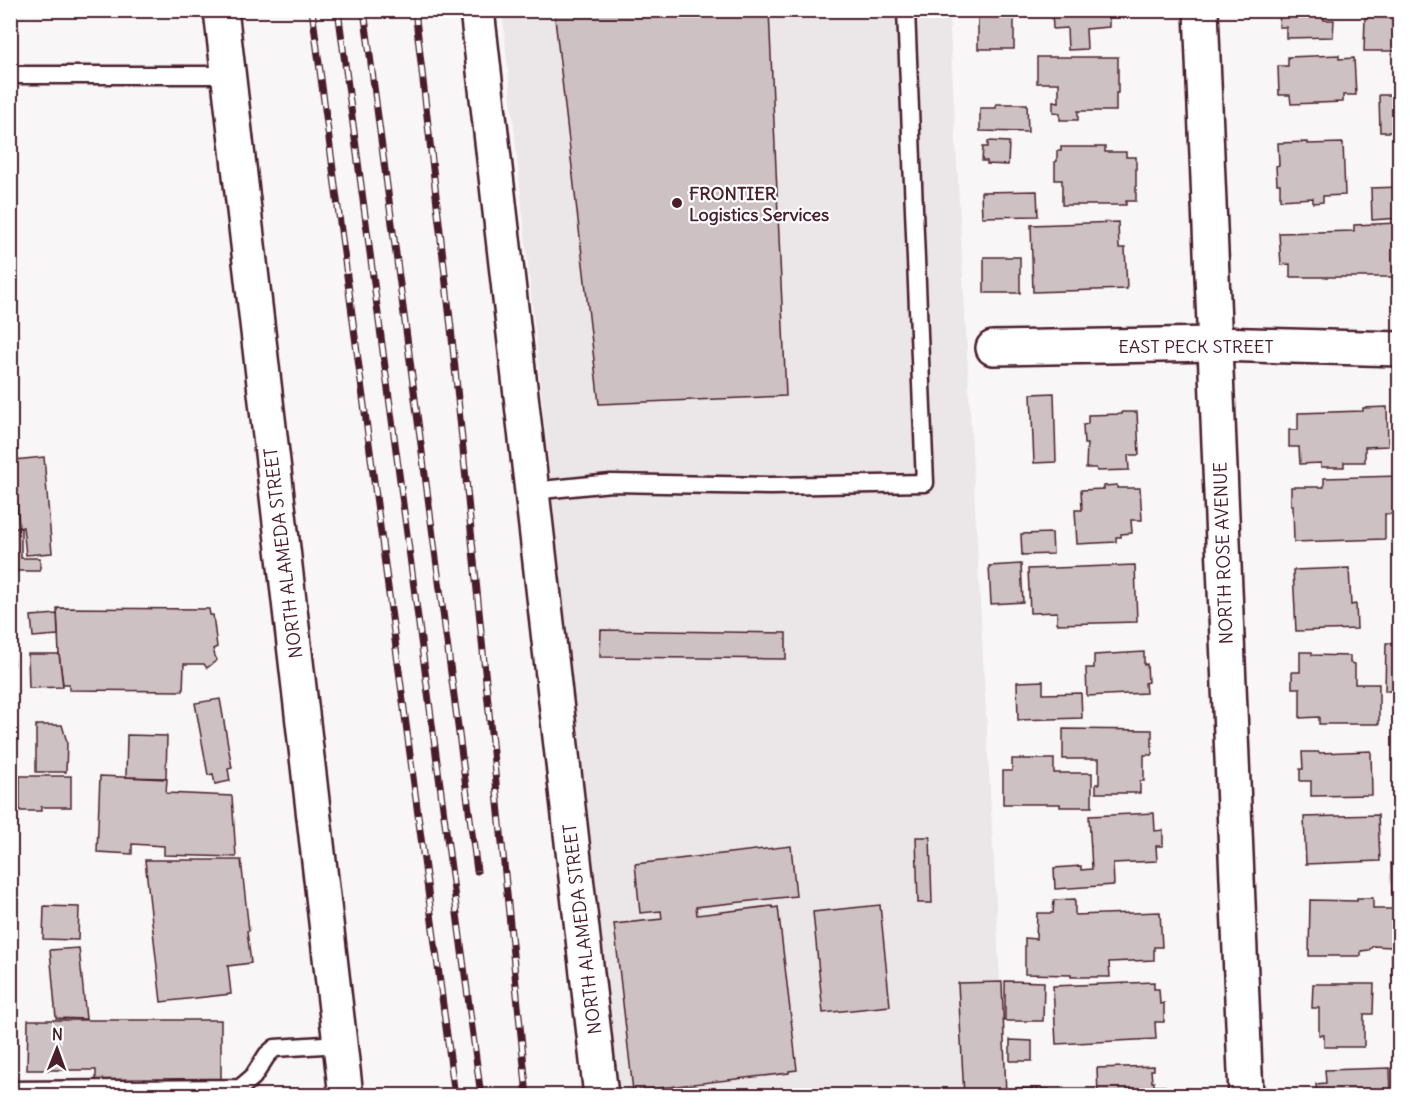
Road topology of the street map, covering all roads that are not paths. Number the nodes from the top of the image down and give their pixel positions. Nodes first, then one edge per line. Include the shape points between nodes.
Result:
1 (221, 10) edge
2 (477, 10) edge
3 (906, 10) edge
4 (1201, 10) edge
5 (10, 75) edge
6 (228, 75) junction
7 (1215, 344) junction
8 (993, 348) dead end
9 (1400, 349) edge
10 (532, 491) junction
11 (340, 1044) junction
12 (10, 1090) edge
13 (346, 1095) edge
14 (601, 1095) edge
15 (1246, 1095) edge

1 - 6 street, NORTH ALAMEDA STREET
2 - 10 street, NORTH ALAMEDA STREET
3 - 10 lane via 925,483 771,486 610,483
4 - 7 street, NORTH ROSE AVENUE
5 - 6 lane
6 - 11 street, NORTH ALAMEDA STREET
7 - 8 street, EAST PECK STREET
7 - 9 street, EAST PECK STREET
7 - 15 street, NORTH ROSE AVENUE
10 - 14 street, NORTH ALAMEDA STREET
11 - 12 lane via 275,1048 240,1088
11 - 13 street, NORTH ALAMEDA STREET

